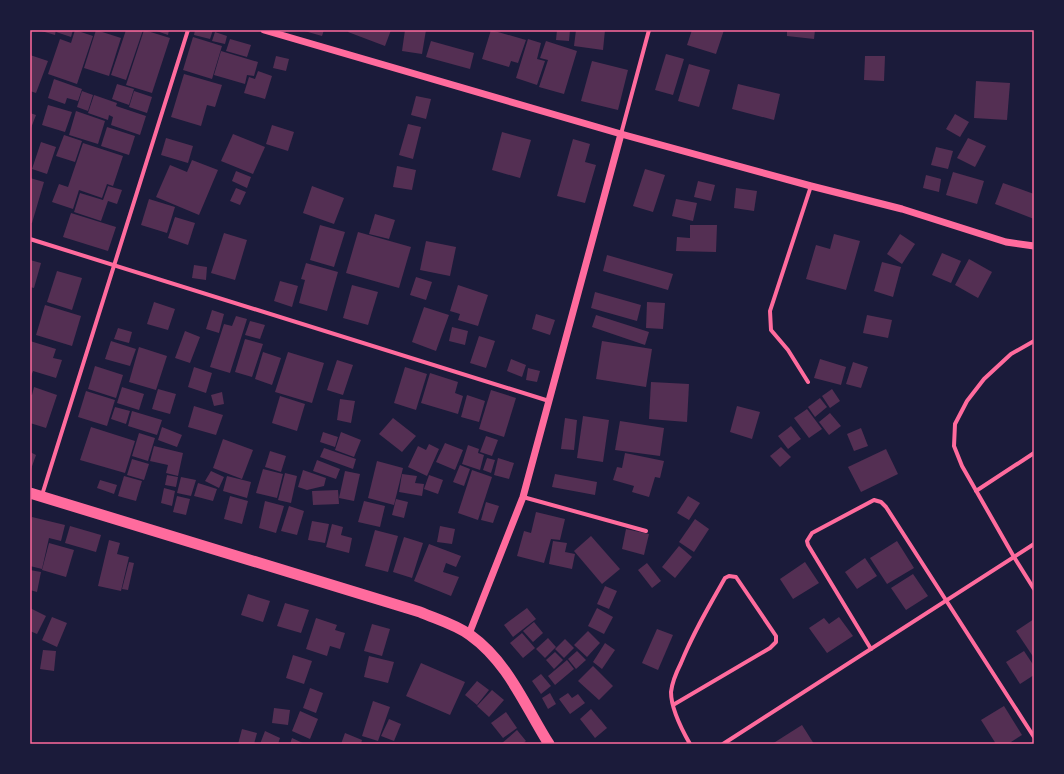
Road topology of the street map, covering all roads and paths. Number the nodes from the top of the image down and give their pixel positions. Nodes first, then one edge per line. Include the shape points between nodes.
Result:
1 (188, 30) edge
2 (264, 30) edge
3 (649, 30) edge
4 (621, 134) junction
5 (811, 186) junction
6 (30, 239) edge
7 (1034, 246) edge
8 (114, 264) junction
9 (1034, 341) edge
10 (808, 382) dead end
11 (549, 401) junction
12 (1034, 453) edge
13 (976, 491) junction
14 (30, 493) edge
15 (42, 496) junction
16 (523, 497) junction
17 (646, 531) dead end
18 (1034, 544) edge
19 (1014, 557) junction
20 (1034, 589) edge
21 (946, 600) junction
22 (469, 634) junction
23 (871, 649) junction
24 (673, 705) junction
25 (1034, 737) edge
26 (549, 744) edge
27 (690, 744) edge
28 (723, 744) edge

1 - 8 street
2 - 4 street
3 - 4 street
4 - 5 street
4 - 11 street
5 - 7 street via 902,209 1006,242
5 - 10 street via 770,311 771,330 788,350
6 - 8 street
8 - 11 street
8 - 15 street
9 - 13 street via 1011,354 984,379 955,424 954,446
11 - 16 street
12 - 13 street
13 - 19 street
14 - 15 highway
15 - 22 highway via 420,612
16 - 17 street
16 - 22 street
18 - 19 street
19 - 20 street
19 - 21 street
21 - 23 street
21 - 23 street via 881,502 874,500 812,533 807,541 808,545
21 - 25 street
22 - 26 highway via 499,661
23 - 28 street
24 - 24 street via 672,682 687,648 725,578 736,576 776,636 776,642
24 - 27 street

